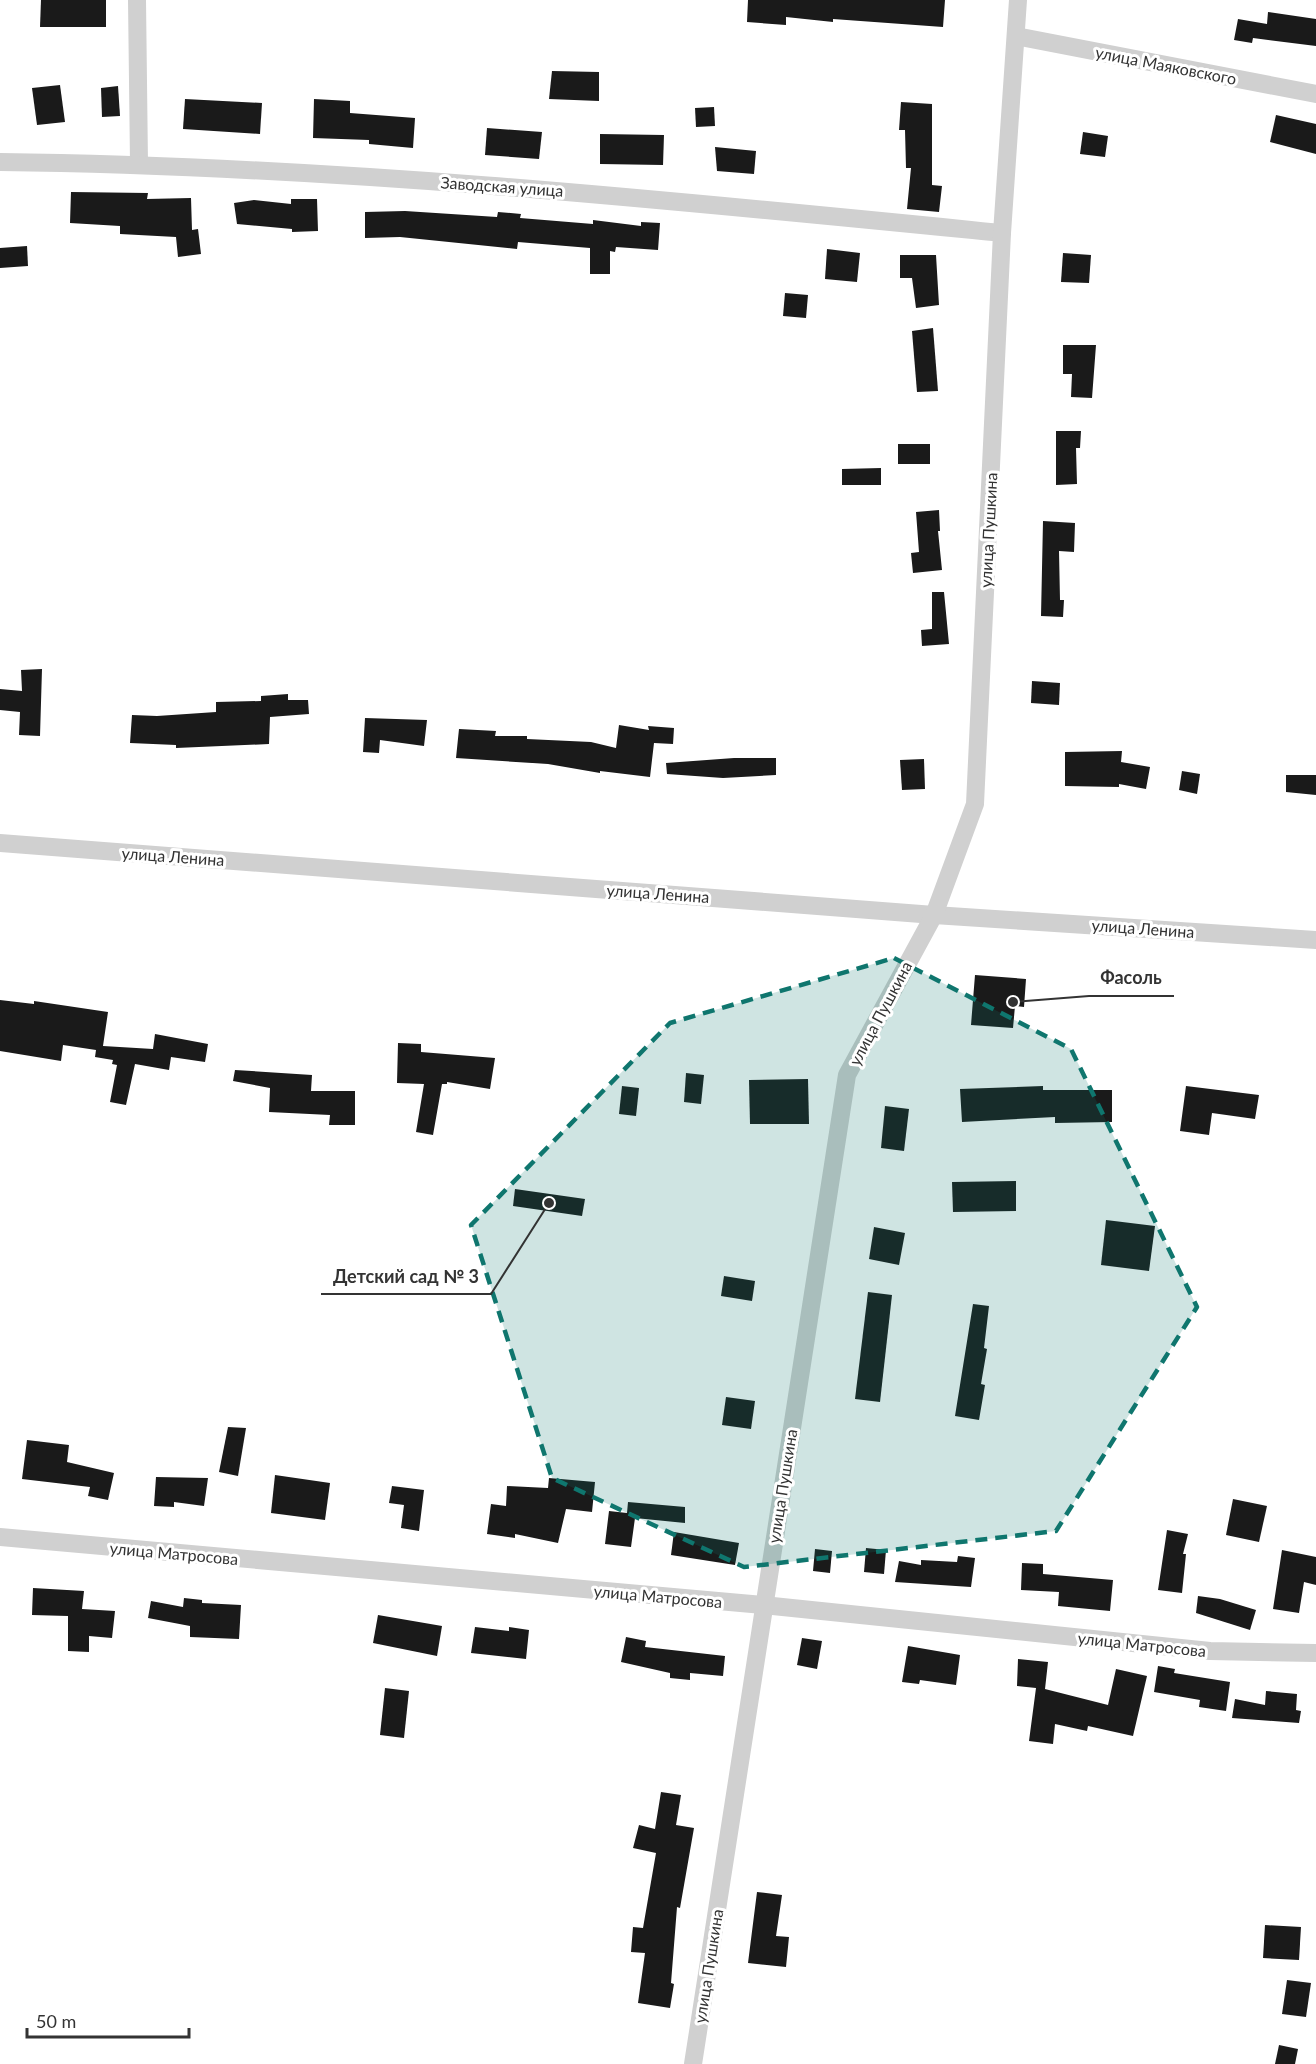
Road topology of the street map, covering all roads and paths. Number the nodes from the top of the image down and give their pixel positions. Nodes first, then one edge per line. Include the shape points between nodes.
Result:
1 (137, 0) edge
2 (1018, 0) edge
3 (1017, 36) junction
4 (1316, 93) edge
5 (0, 162) edge
6 (139, 163) junction
7 (1002, 233) junction
8 (0, 843) edge
9 (934, 915) junction
10 (1316, 940) edge
11 (0, 1537) edge
12 (763, 1605) junction
13 (1316, 1653) edge
14 (693, 2064) edge

1 - 6 street
2 - 3 street, улица Пушкина
3 - 4 street, улица Маяковского
3 - 7 street, улица Пушкина
5 - 6 street, Заводская улица
6 - 7 street, Заводская улица via 567,189
7 - 9 street, улица Пушкина via 975,804
8 - 9 street, улица Ленина
9 - 10 street, улица Ленина
9 - 12 street, улица Пушкина via 847,1075
11 - 12 street, улица Матросова
12 - 13 street, улица Матросова via 1210,1651
12 - 14 street, улица Пушкина

